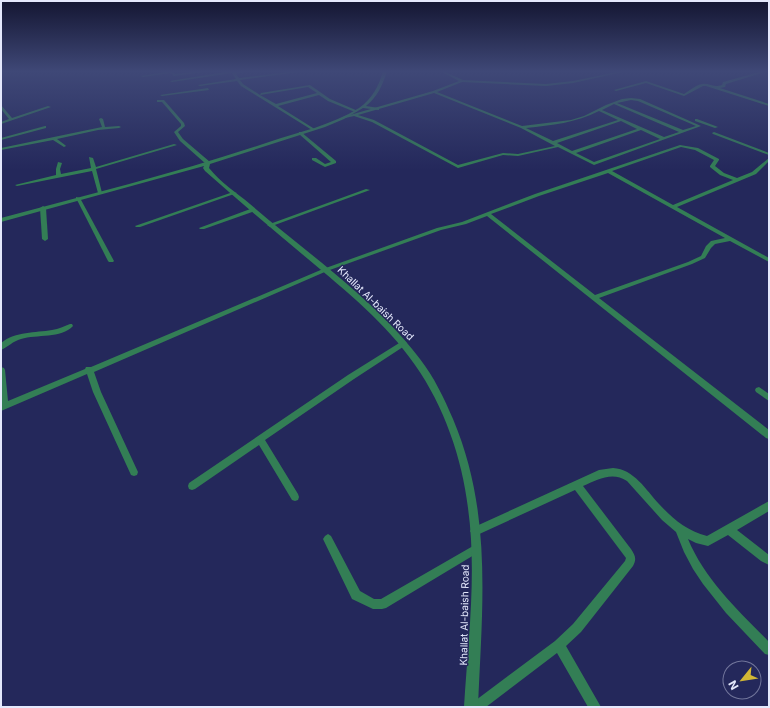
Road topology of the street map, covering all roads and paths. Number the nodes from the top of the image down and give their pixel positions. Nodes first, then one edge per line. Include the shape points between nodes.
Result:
1 (166, 104) edge
2 (269, 104) edge
3 (280, 104) edge
4 (338, 104) edge
5 (363, 104) edge
6 (365, 104) edge
7 (394, 104) edge
8 (464, 104) edge
9 (613, 104) edge
10 (617, 104) edge
11 (648, 104) edge
12 (654, 104) edge
13 (276, 105) joint
14 (1, 106) edge
15 (49, 107) dead end
16 (362, 107) junction
17 (377, 109) junction
18 (599, 110) junction
19 (287, 112) dead end
20 (354, 112) junction
21 (101, 119) dead end
22 (11, 120) junction
23 (621, 120) junction
24 (1, 123) edge
25 (45, 127) dead end
26 (119, 127) dead end
27 (522, 127) junction
28 (716, 127) dead end
29 (104, 129) junction
30 (640, 129) junction
31 (307, 131) junction
32 (683, 132) junction
33 (714, 133) dead end
34 (2, 138) edge
35 (53, 138) junction
36 (664, 139) junction
37 (553, 143) junction
38 (174, 145) dead end
39 (64, 146) dead end
40 (559, 146) junction
41 (1, 149) edge
42 (571, 152) junction
43 (769, 154) edge
44 (1, 155) edge
45 (91, 158) dead end
46 (314, 159) dead end
47 (768, 161) edge
48 (208, 162) junction
49 (60, 163) dead end
50 (93, 169) junction
51 (183, 170) junction
52 (608, 171) junction
53 (209, 172) junction
54 (59, 177) junction
55 (737, 180) junction
56 (17, 185) dead end
57 (368, 190) dead end
58 (100, 193) junction
59 (235, 193) junction
60 (78, 198) junction
61 (673, 207) junction
62 (43, 208) junction
63 (253, 210) junction
64 (487, 214) junction
65 (1, 220) edge
66 (270, 225) junction
67 (138, 226) dead end
68 (202, 228) dead end
69 (730, 239) junction
70 (45, 240) dead end
71 (769, 260) edge
72 (111, 261) dead end
73 (325, 270) junction
74 (594, 298) junction
75 (70, 326) dead end
76 (404, 343) junction
77 (1, 347) edge
78 (89, 369) junction
79 (1, 370) edge
80 (759, 390) dead end
81 (769, 398) edge
82 (3, 407) edge
83 (769, 435) edge
84 (260, 439) junction
85 (134, 472) dead end
86 (577, 485) junction
87 (192, 486) dead end
88 (295, 497) dead end
89 (769, 506) edge
90 (730, 530) junction
91 (476, 531) junction
92 (680, 531) junction
93 (328, 539) dead end
94 (476, 549) junction
95 (769, 560) edge
96 (559, 645) junction
97 (769, 650) edge
98 (472, 707) edge
99 (476, 707) edge
100 (595, 707) edge

1 - 48 street via 183,124 176,132 181,140
2 - 31 street
3 - 13 street
4 - 20 street
5 - 20 street
6 - 16 street
7 - 17 street
8 - 27 street
9 - 18 street
10 - 32 street
11 - 32 street via 699,126
12 - 28 street
13 - 19 street
14 - 22 street
15 - 22 street
16 - 17 street
16 - 20 street
17 - 20 street
18 - 23 street
18 - 27 street via 570,121
20 - 31 street
20 - 31 street
20 - 40 street via 458,167 503,154 518,155
21 - 29 street
22 - 24 street
23 - 30 street
23 - 37 street
25 - 34 street
26 - 29 street
27 - 37 street
29 - 35 street
30 - 36 street
30 - 42 street
31 - 46 street via 334,162 325,166
31 - 48 street
32 - 36 street
33 - 43 street
34 - 41 street
35 - 39 street
35 - 41 street
36 - 42 street via 597,164
37 - 40 street
38 - 50 street
40 - 42 street
41 - 44 street
45 - 50 street
47 - 55 street via 754,173
48 - 51 street
48 - 53 street via 206,168
49 - 54 street
50 - 54 street
50 - 58 street
51 - 53 street via 197,169
51 - 58 street
52 - 55 street via 680,146 696,149 714,157 717,160 712,166 722,174
52 - 61 street
52 - 64 street
53 - 59 street, Khallat Al-baish Road
54 - 56 street
55 - 61 street
57 - 66 street
58 - 60 street
59 - 63 street, Khallat Al-baish Road
59 - 67 street
60 - 62 street
60 - 72 street
61 - 69 street
62 - 65 street
62 - 70 street
63 - 66 street, Khallat Al-baish Road
63 - 68 street
64 - 73 street via 385,247
64 - 74 street
66 - 73 street, Khallat Al-baish Road
69 - 71 street
69 - 74 street via 713,241 706,247 703,257 690,263
73 - 76 street, Khallat Al-baish Road
73 - 78 street
74 - 83 street
75 - 77 street via 50,333 15,338
76 - 84 street
76 - 91 street, Khallat Al-baish Road via 439,398 458,442
78 - 82 street
78 - 85 street
79 - 82 street
80 - 81 street
84 - 87 street
84 - 88 street
86 - 91 street
86 - 92 street via 602,473 624,474
86 - 96 street via 631,557 630,562 577,628
89 - 90 street
90 - 92 street via 708,541
90 - 95 street
91 - 94 street, Khallat Al-baish Road
92 - 97 street via 687,553 714,592
93 - 94 street via 356,595 373,604 388,601
94 - 98 street, Khallat Al-baish Road via 477,597
96 - 99 street
96 - 100 street

